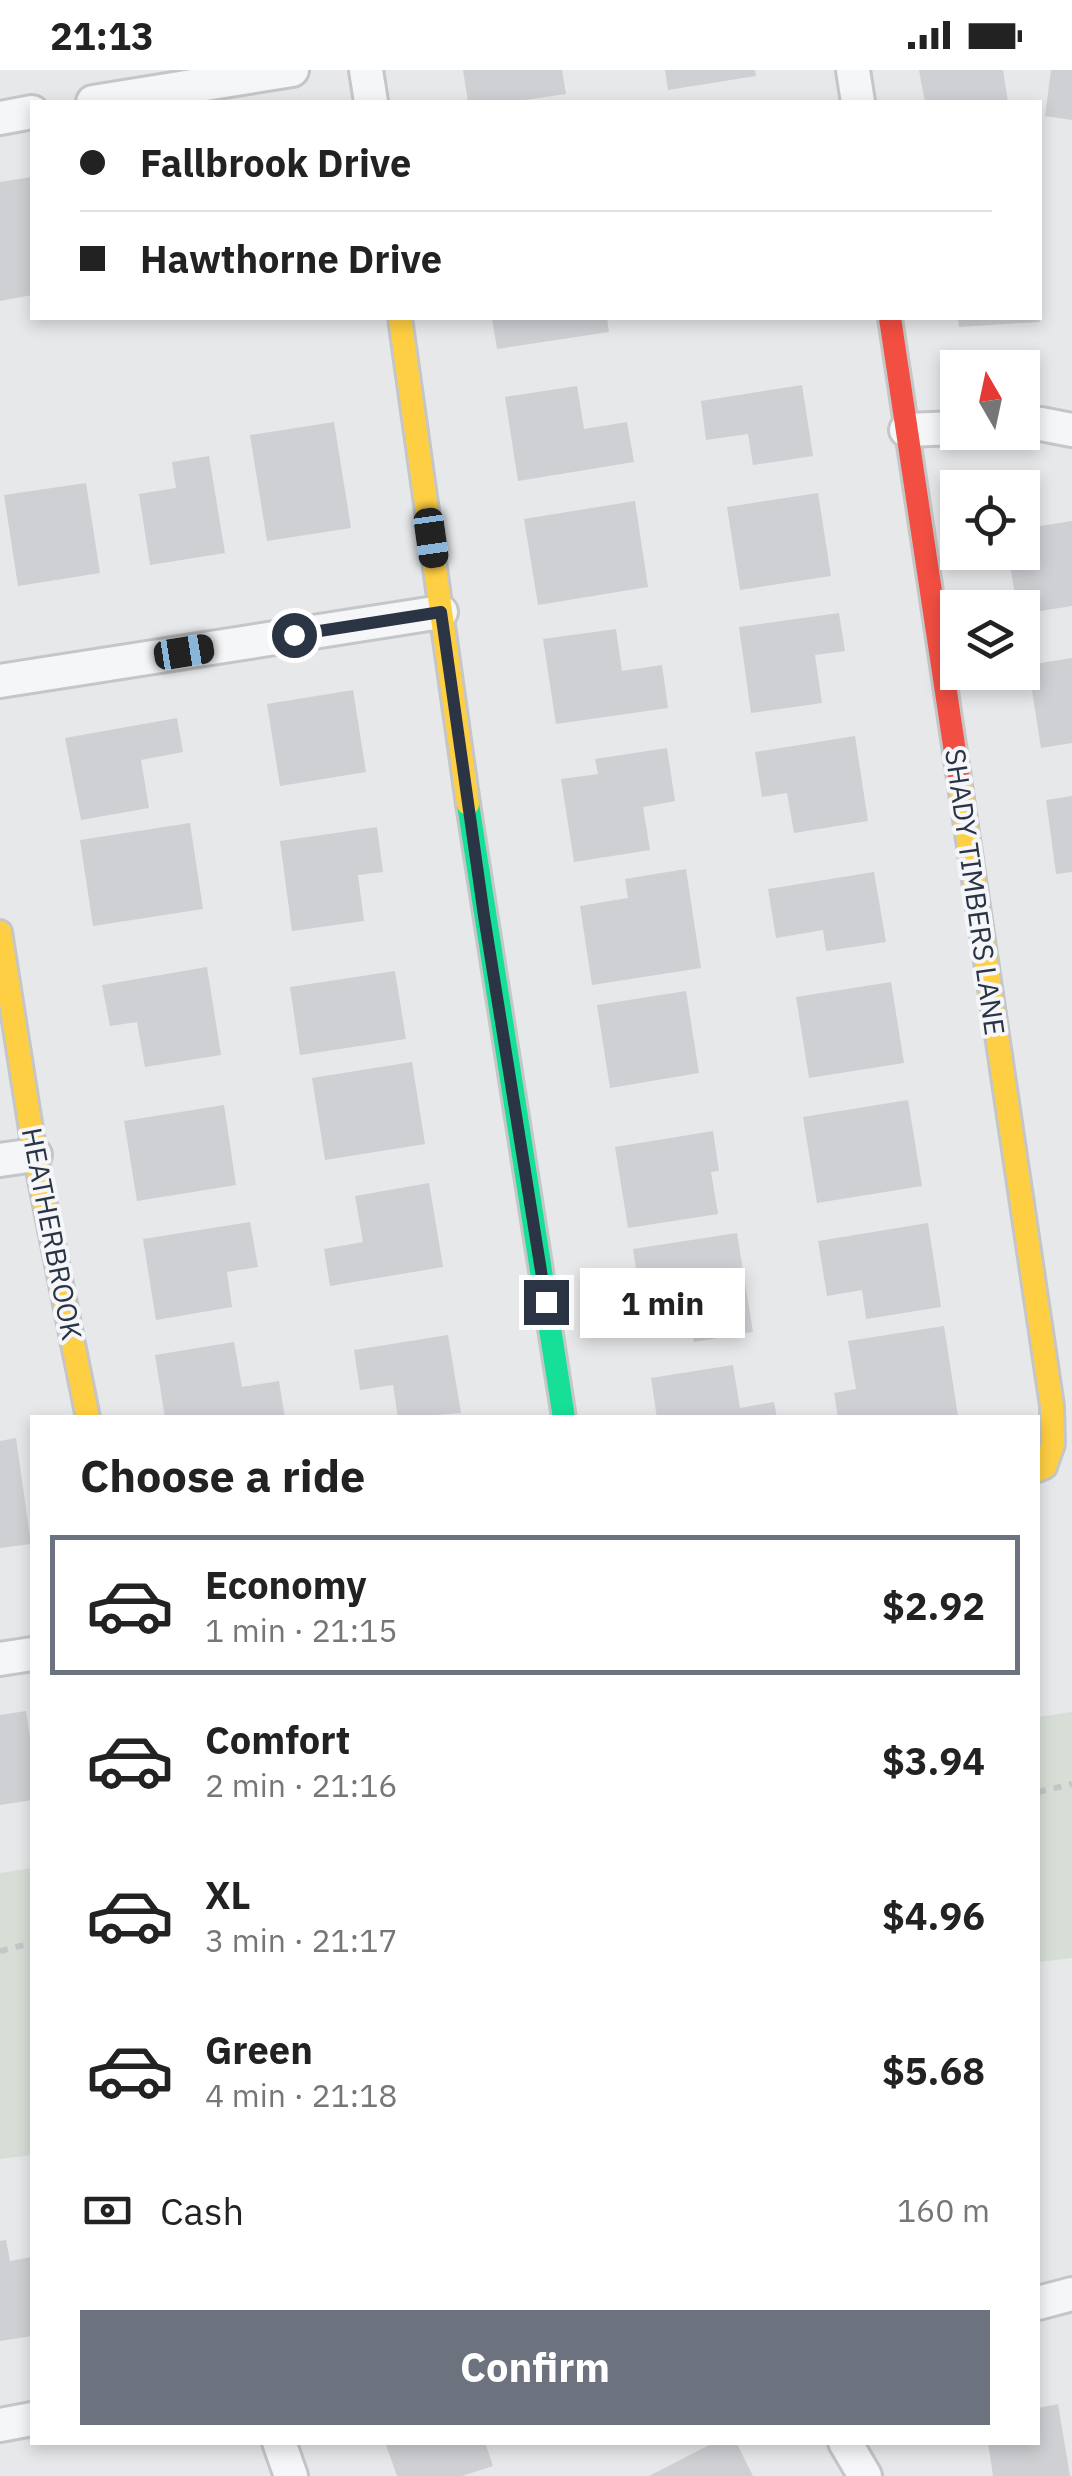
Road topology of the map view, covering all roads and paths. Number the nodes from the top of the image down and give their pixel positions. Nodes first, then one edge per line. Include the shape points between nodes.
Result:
1 (292, 70) edge
2 (366, 70) edge
3 (854, 70) edge
4 (105, 100) edge
5 (371, 100) edge
6 (858, 100) edge
7 (30, 112) edge
8 (0, 118) edge
9 (400, 320) edge
10 (890, 320) edge
11 (1040, 424) edge
12 (940, 429) edge
13 (906, 430) junction
14 (1072, 430) edge
15 (441, 612) junction
16 (0, 682) edge
17 (0, 932) edge
18 (35, 1154) junction
19 (0, 1160) edge
20 (87, 1415) edge
21 (564, 1415) edge
22 (1042, 1469) edge
23 (30, 1654) edge
24 (0, 1658) edge
25 (1072, 1784) edge
26 (1040, 1792) edge
27 (30, 1944) edge
28 (0, 1951) edge
29 (1072, 2294) edge
30 (1040, 2302) edge
31 (30, 2420) edge
32 (0, 2425) edge
33 (280, 2445) edge
34 (846, 2445) edge
35 (292, 2476) edge
36 (865, 2476) edge

1 - 4 street
2 - 5 street
3 - 6 street
7 - 8 street
9 - 15 street
10 - 13 street, SHADY TIMBERS LANE
11 - 14 street
12 - 13 street
13 - 22 street, SHADY TIMBERS LANE via 1052,1406 1053,1444
15 - 16 street
15 - 21 street
17 - 18 street, HEATHERBROOK
18 - 19 street
18 - 20 street, HEATHERBROOK
23 - 24 street
25 - 26 path
27 - 28 path
29 - 30 street
31 - 32 street
33 - 35 street
34 - 36 street

